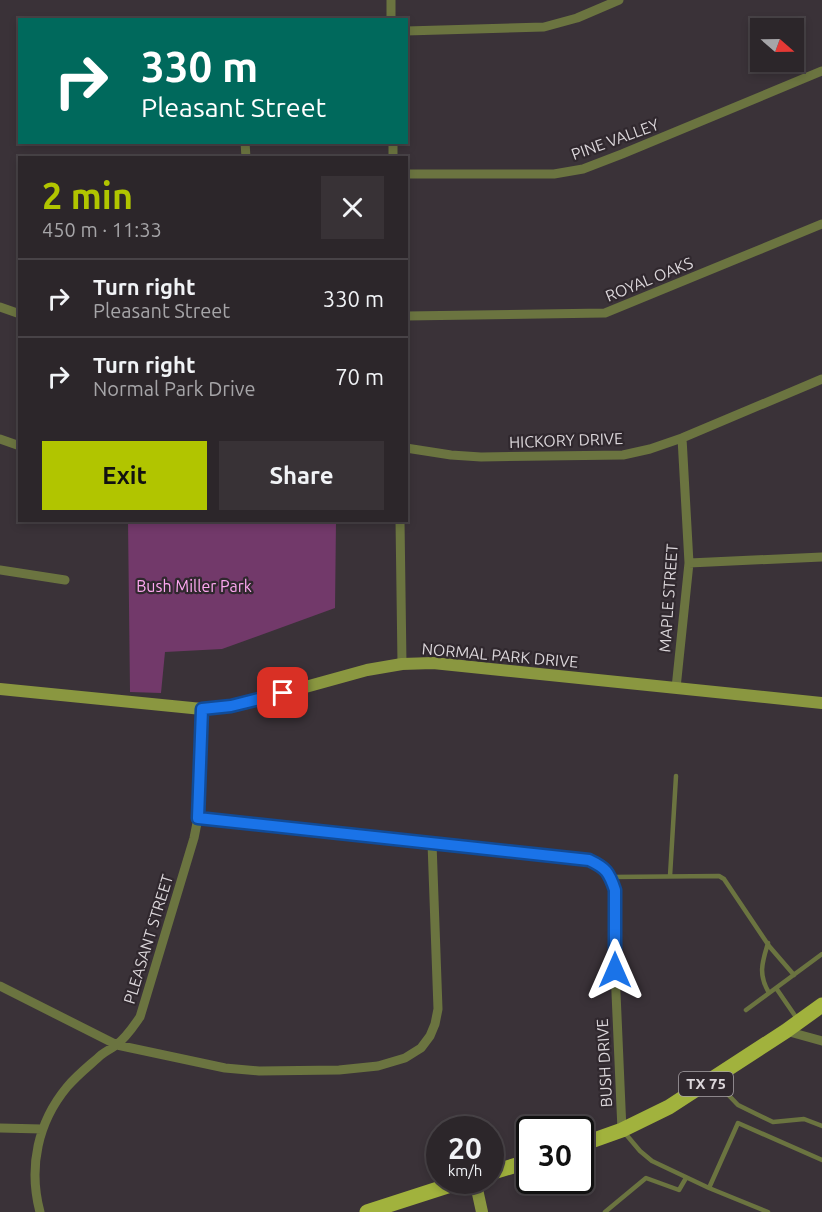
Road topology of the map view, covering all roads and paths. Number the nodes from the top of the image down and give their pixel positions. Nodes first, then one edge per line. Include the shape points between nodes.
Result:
1 (391, 0) edge
2 (619, 0) edge
3 (391, 18) edge
4 (408, 31) edge
5 (822, 71) edge
6 (408, 174) edge
7 (822, 224) edge
8 (0, 307) edge
9 (18, 313) edge
10 (408, 316) edge
11 (822, 379) edge
12 (682, 438) junction
13 (0, 439) edge
14 (18, 445) edge
15 (408, 448) edge
16 (400, 522) edge
17 (822, 557) edge
18 (688, 563) junction
19 (0, 570) edge
20 (65, 580) dead end
21 (402, 664) junction
22 (676, 688) junction
23 (0, 689) edge
24 (822, 703) edge
25 (202, 709) junction
26 (676, 776) dead end
27 (198, 818) junction
28 (432, 843) junction
29 (670, 876) junction
30 (610, 877) junction
31 (768, 943) junction
32 (822, 954) edge
33 (794, 975) junction
34 (0, 986) edge
35 (776, 988) junction
36 (769, 993) junction
37 (822, 1005) edge
38 (746, 1010) dead end
39 (800, 1022) junction
40 (786, 1031) junction
41 (822, 1041) edge
42 (117, 1045) junction
43 (714, 1080) junction
44 (822, 1126) edge
45 (0, 1128) edge
46 (42, 1129) junction
47 (622, 1130) junction
48 (594, 1139) edge
49 (822, 1160) edge
50 (686, 1178) junction
51 (709, 1188) junction
52 (426, 1193) edge
53 (478, 1194) edge
54 (40, 1212) edge
55 (367, 1212) edge
56 (482, 1212) edge
57 (605, 1212) edge
58 (768, 1212) edge

1 - 3 street
2 - 4 street via 544,27
5 - 6 street, PINE VALLEY via 583,169 554,174
7 - 10 street, ROYAL OAKS via 605,313
8 - 9 street
11 - 12 street, HICKORY DRIVE
12 - 15 street, HICKORY DRIVE via 632,453 596,456 482,458
12 - 18 street, MAPLE STREET
13 - 14 street
16 - 21 street
17 - 18 street
18 - 22 street, MAPLE STREET
19 - 20 street
21 - 22 street, NORMAL PARK DRIVE via 433,663
21 - 25 street, NORMAL PARK DRIVE via 242,704
22 - 24 street, NORMAL PARK DRIVE
23 - 25 street, NORMAL PARK DRIVE
25 - 27 street, PLEASANT STREET
26 - 29 lane
27 - 28 street
27 - 42 street, PLEASANT STREET via 140,1017
28 - 30 street via 589,860 603,866
28 - 42 street via 438,1009 430,1036 421,1048 405,1058 378,1066 259,1071 225,1068
29 - 30 lane
29 - 31 lane via 724,879
30 - 47 street, BUSH DRIVE via 615,890
31 - 33 lane
31 - 36 lane via 761,965 763,983
32 - 33 lane
33 - 35 lane
34 - 42 street
35 - 36 lane
35 - 39 lane
36 - 38 lane
37 - 39 main road, TX 75
39 - 40 main road, TX 75
40 - 41 street
40 - 43 main road, TX 75
42 - 46 street, PLEASANT STREET via 69,1085
43 - 44 lane via 738,1105 773,1122 804,1119
43 - 47 main road, TX 75
45 - 46 street
46 - 54 street, PLEASANT STREET via 35,1174
47 - 48 main road, TX 75
47 - 50 lane via 647,1157
49 - 51 lane via 738,1123
50 - 51 lane
50 - 57 lane via 679,1190 646,1178
51 - 58 lane
52 - 55 main road
53 - 56 street

